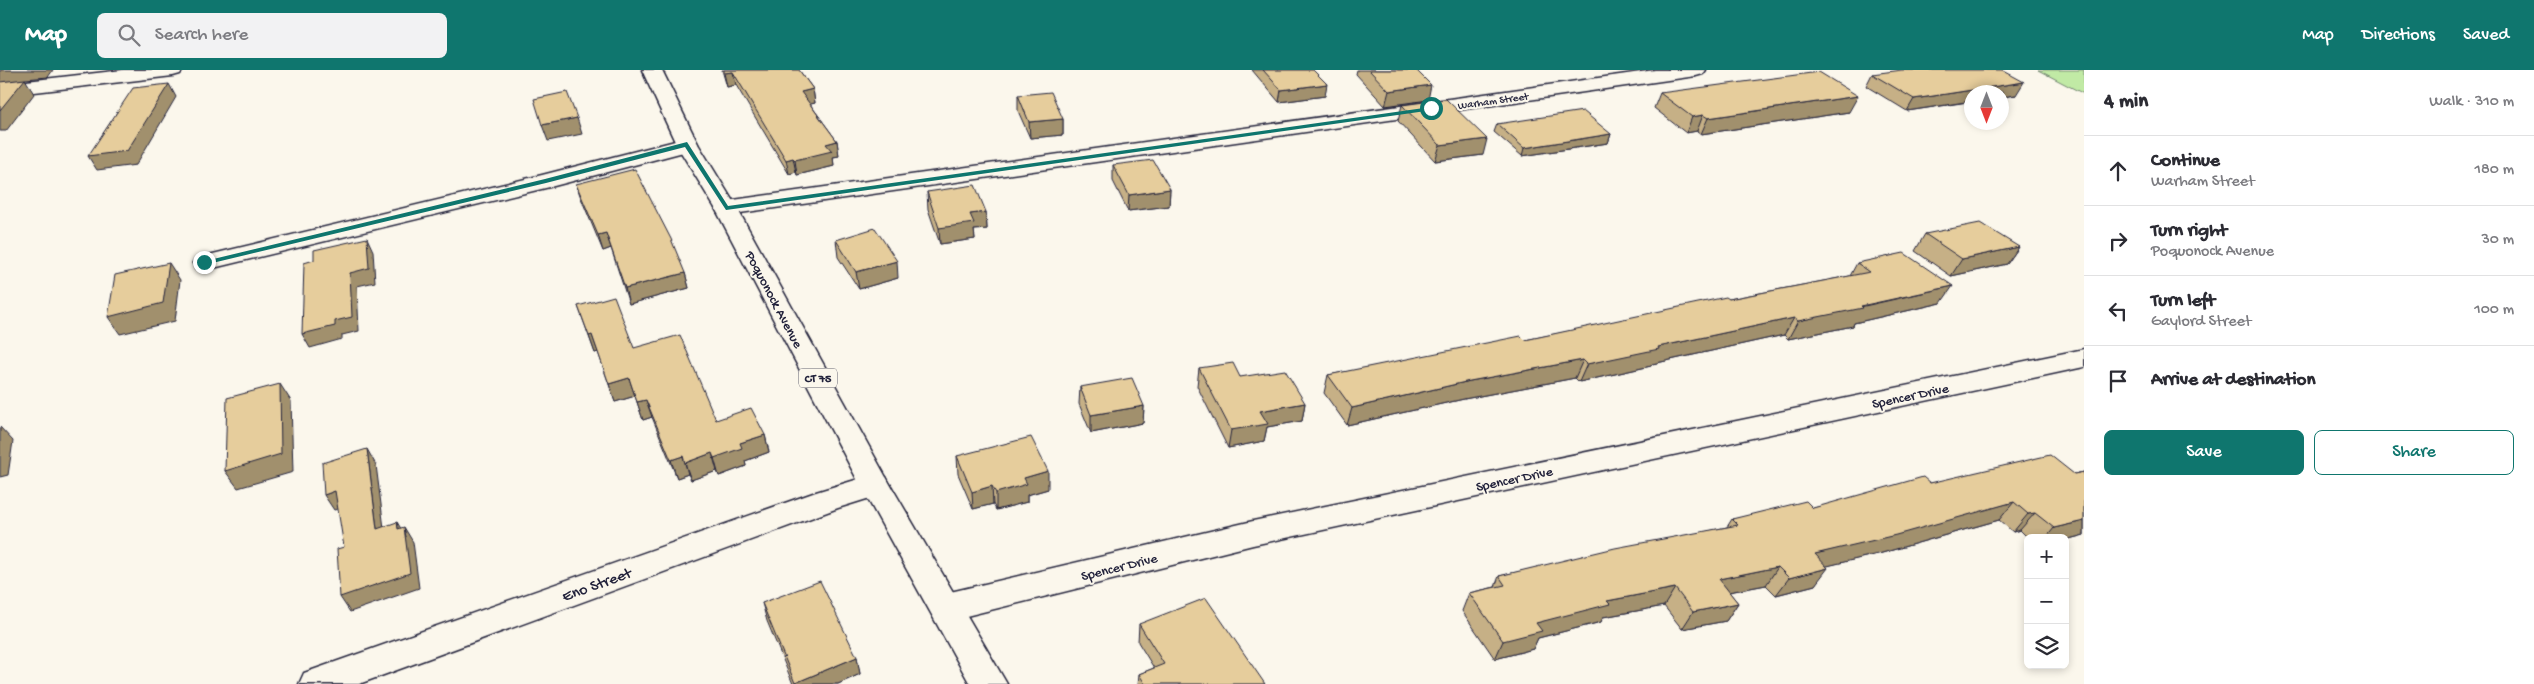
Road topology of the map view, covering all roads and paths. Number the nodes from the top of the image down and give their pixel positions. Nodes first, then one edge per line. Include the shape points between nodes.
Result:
1 (173, 70) edge
2 (652, 70) edge
3 (1696, 70) edge
4 (0, 90) edge
5 (687, 144) junction
6 (726, 208) junction
7 (204, 262) dead end
8 (2084, 358) edge
9 (875, 485) junction
10 (946, 607) junction
11 (317, 684) edge
12 (989, 684) edge

1 - 4 street
2 - 5 street, Poquonock Avenue / CT 75
3 - 6 street, Warham Street
5 - 6 street, Poquonock Avenue / CT 75
5 - 7 street
6 - 9 street, Poquonock Avenue / CT 75
8 - 10 street, Spencer Drive via 1253,533
9 - 10 street, Poquonock Avenue / CT 75
9 - 11 street, Eno Street
10 - 12 street, Poquonock Avenue / CT 75

